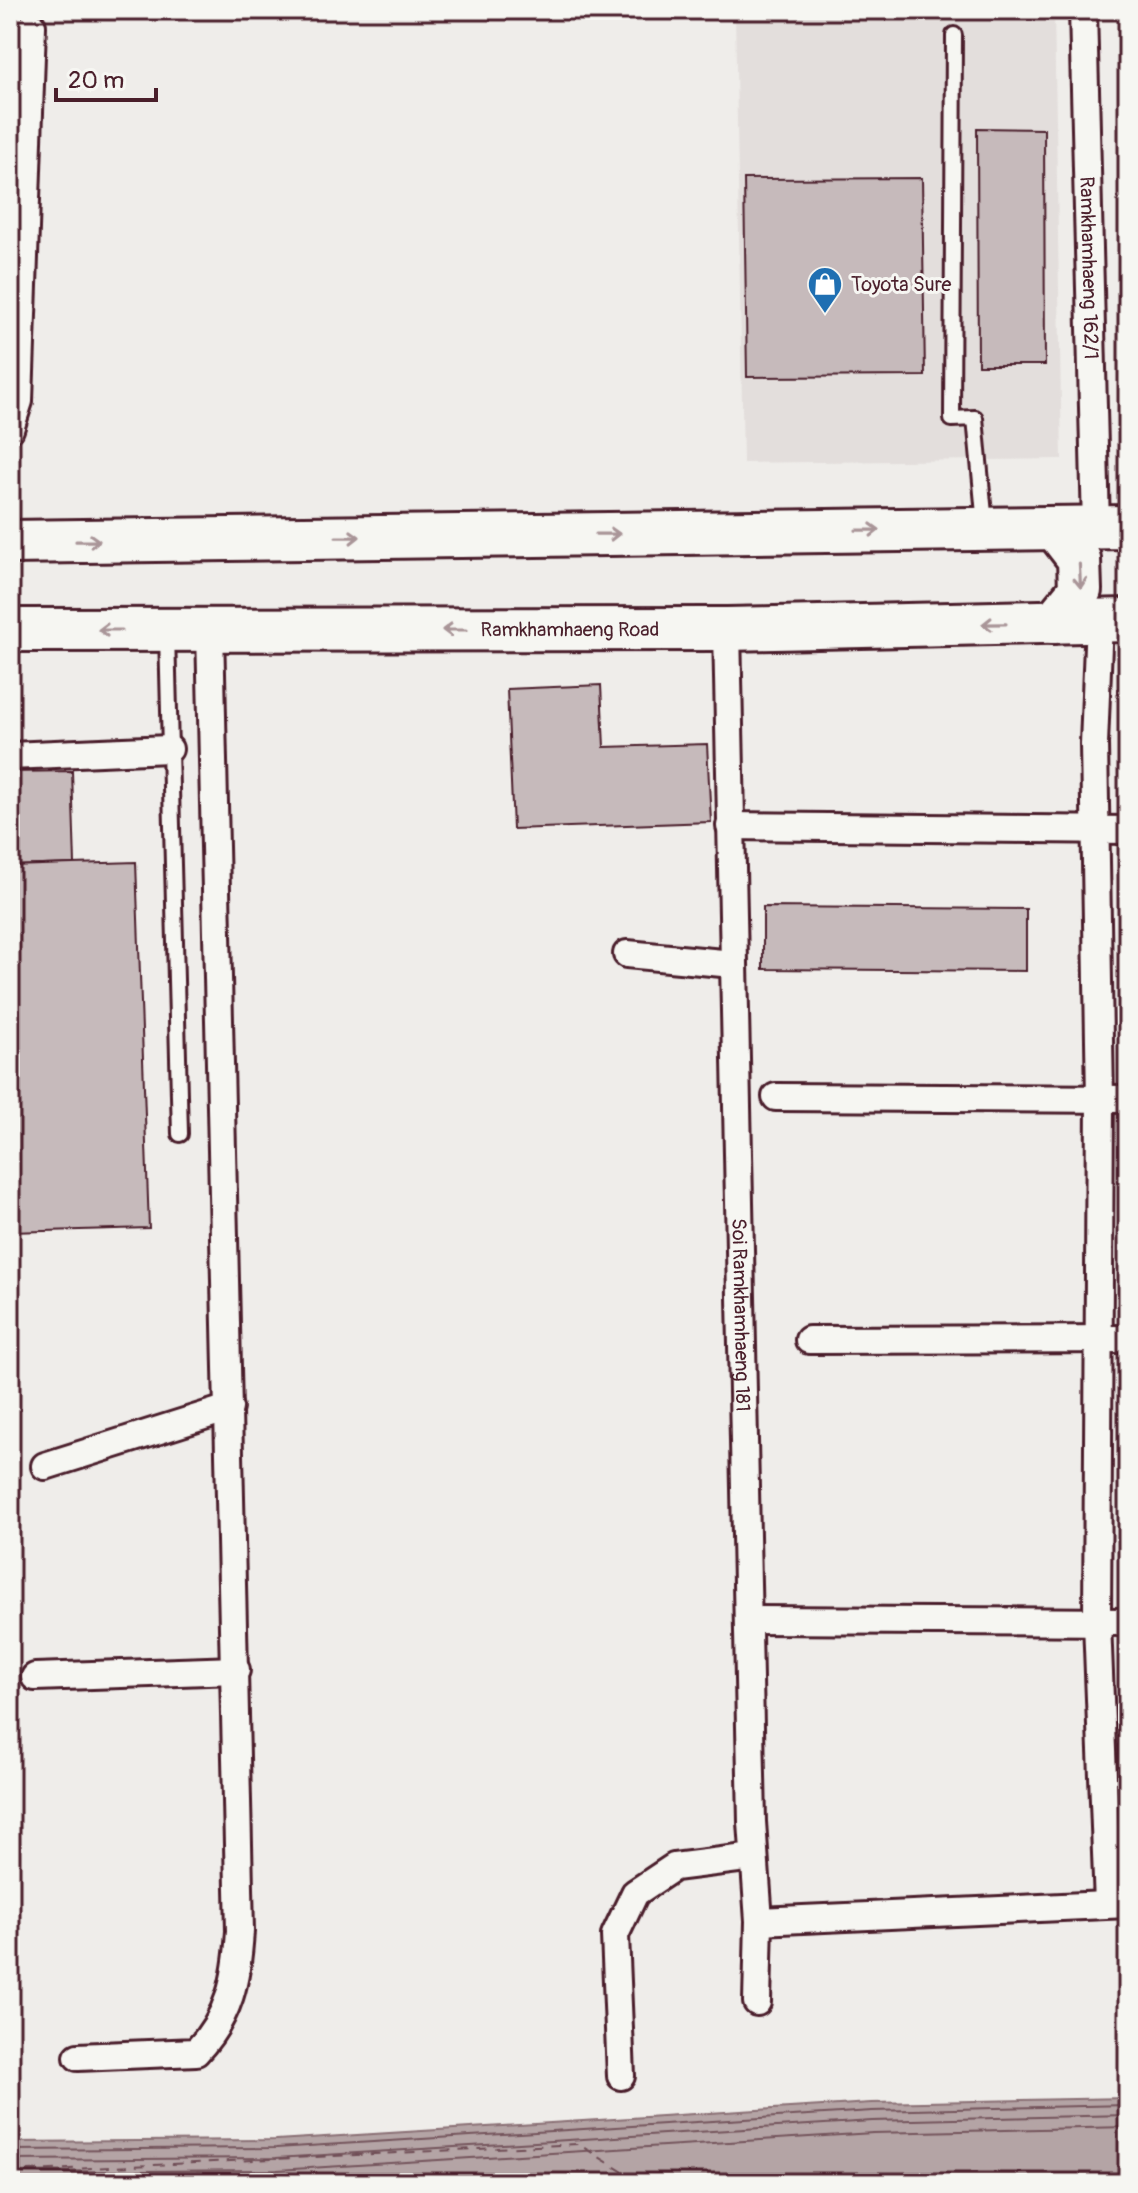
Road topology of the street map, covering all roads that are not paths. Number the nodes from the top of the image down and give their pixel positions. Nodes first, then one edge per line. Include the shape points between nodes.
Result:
1 (1083, 10) edge
2 (32, 26) dead end
3 (954, 35) dead end
4 (10, 429) edge
5 (1112, 527) edge
6 (1055, 528) junction
7 (985, 529) junction
8 (10, 542) edge
9 (1114, 620) edge
10 (1054, 622) junction
11 (727, 629) junction
12 (10, 630) edge
13 (167, 630) junction
14 (210, 630) junction
15 (169, 749) junction
16 (10, 756) edge
17 (730, 826) junction
18 (1096, 830) junction
19 (1128, 830) edge
20 (627, 954) dead end
21 (733, 964) junction
22 (776, 1097) dead end
23 (1100, 1099) junction
24 (1128, 1099) edge
25 (180, 1134) dead end
26 (1100, 1338) junction
27 (1128, 1339) edge
28 (809, 1340) dead end
29 (229, 1408) junction
30 (45, 1466) dead end
31 (748, 1620) junction
32 (1097, 1622) junction
33 (1128, 1622) edge
34 (236, 1670) junction
35 (35, 1677) dead end
36 (754, 1857) junction
37 (1118, 1904) edge
38 (759, 1921) junction
39 (757, 2002) dead end
40 (78, 2057) dead end
41 (621, 2076) dead end

1 - 5 street, Ramkhamhaeng 162/1
2 - 4 street via 19,401
3 - 7 lane via 952,419 975,418
5 - 6 main road
6 - 7 main road
6 -> 10 main road via 1079,559 1080,590
8 -> 7 main road
9 - 10 main road, Ramkhamhaeng Road
9 - 18 street via 1094,744
10 -> 11 main road, Ramkhamhaeng Road
11 -> 14 main road, Ramkhamhaeng Road
11 - 17 street, Soi Ramkhamhaeng 181
13 -> 12 main road, Ramkhamhaeng Road
13 - 14 main road, Ramkhamhaeng Road
13 - 15 lane
14 - 29 street
15 - 16 street
15 - 25 lane
17 - 18 street
17 - 21 street, Soi Ramkhamhaeng 181
18 - 19 street
18 - 23 street
20 - 21 street
21 - 31 street, Soi Ramkhamhaeng 181
22 - 23 street
23 - 24 street
23 - 26 street
26 - 27 street
26 - 28 street
26 - 32 street
29 - 30 street
29 - 34 street
31 - 32 street
31 - 36 street, Soi Ramkhamhaeng 181
32 - 33 street
32 - 37 street
34 - 35 street
34 - 40 street via 240,1931 230,2003 215,2032 196,2052
36 - 38 street, Soi Ramkhamhaeng 181
36 - 41 street via 674,1867 635,1893 615,1935
37 - 38 street
38 - 39 street, Soi Ramkhamhaeng 181

